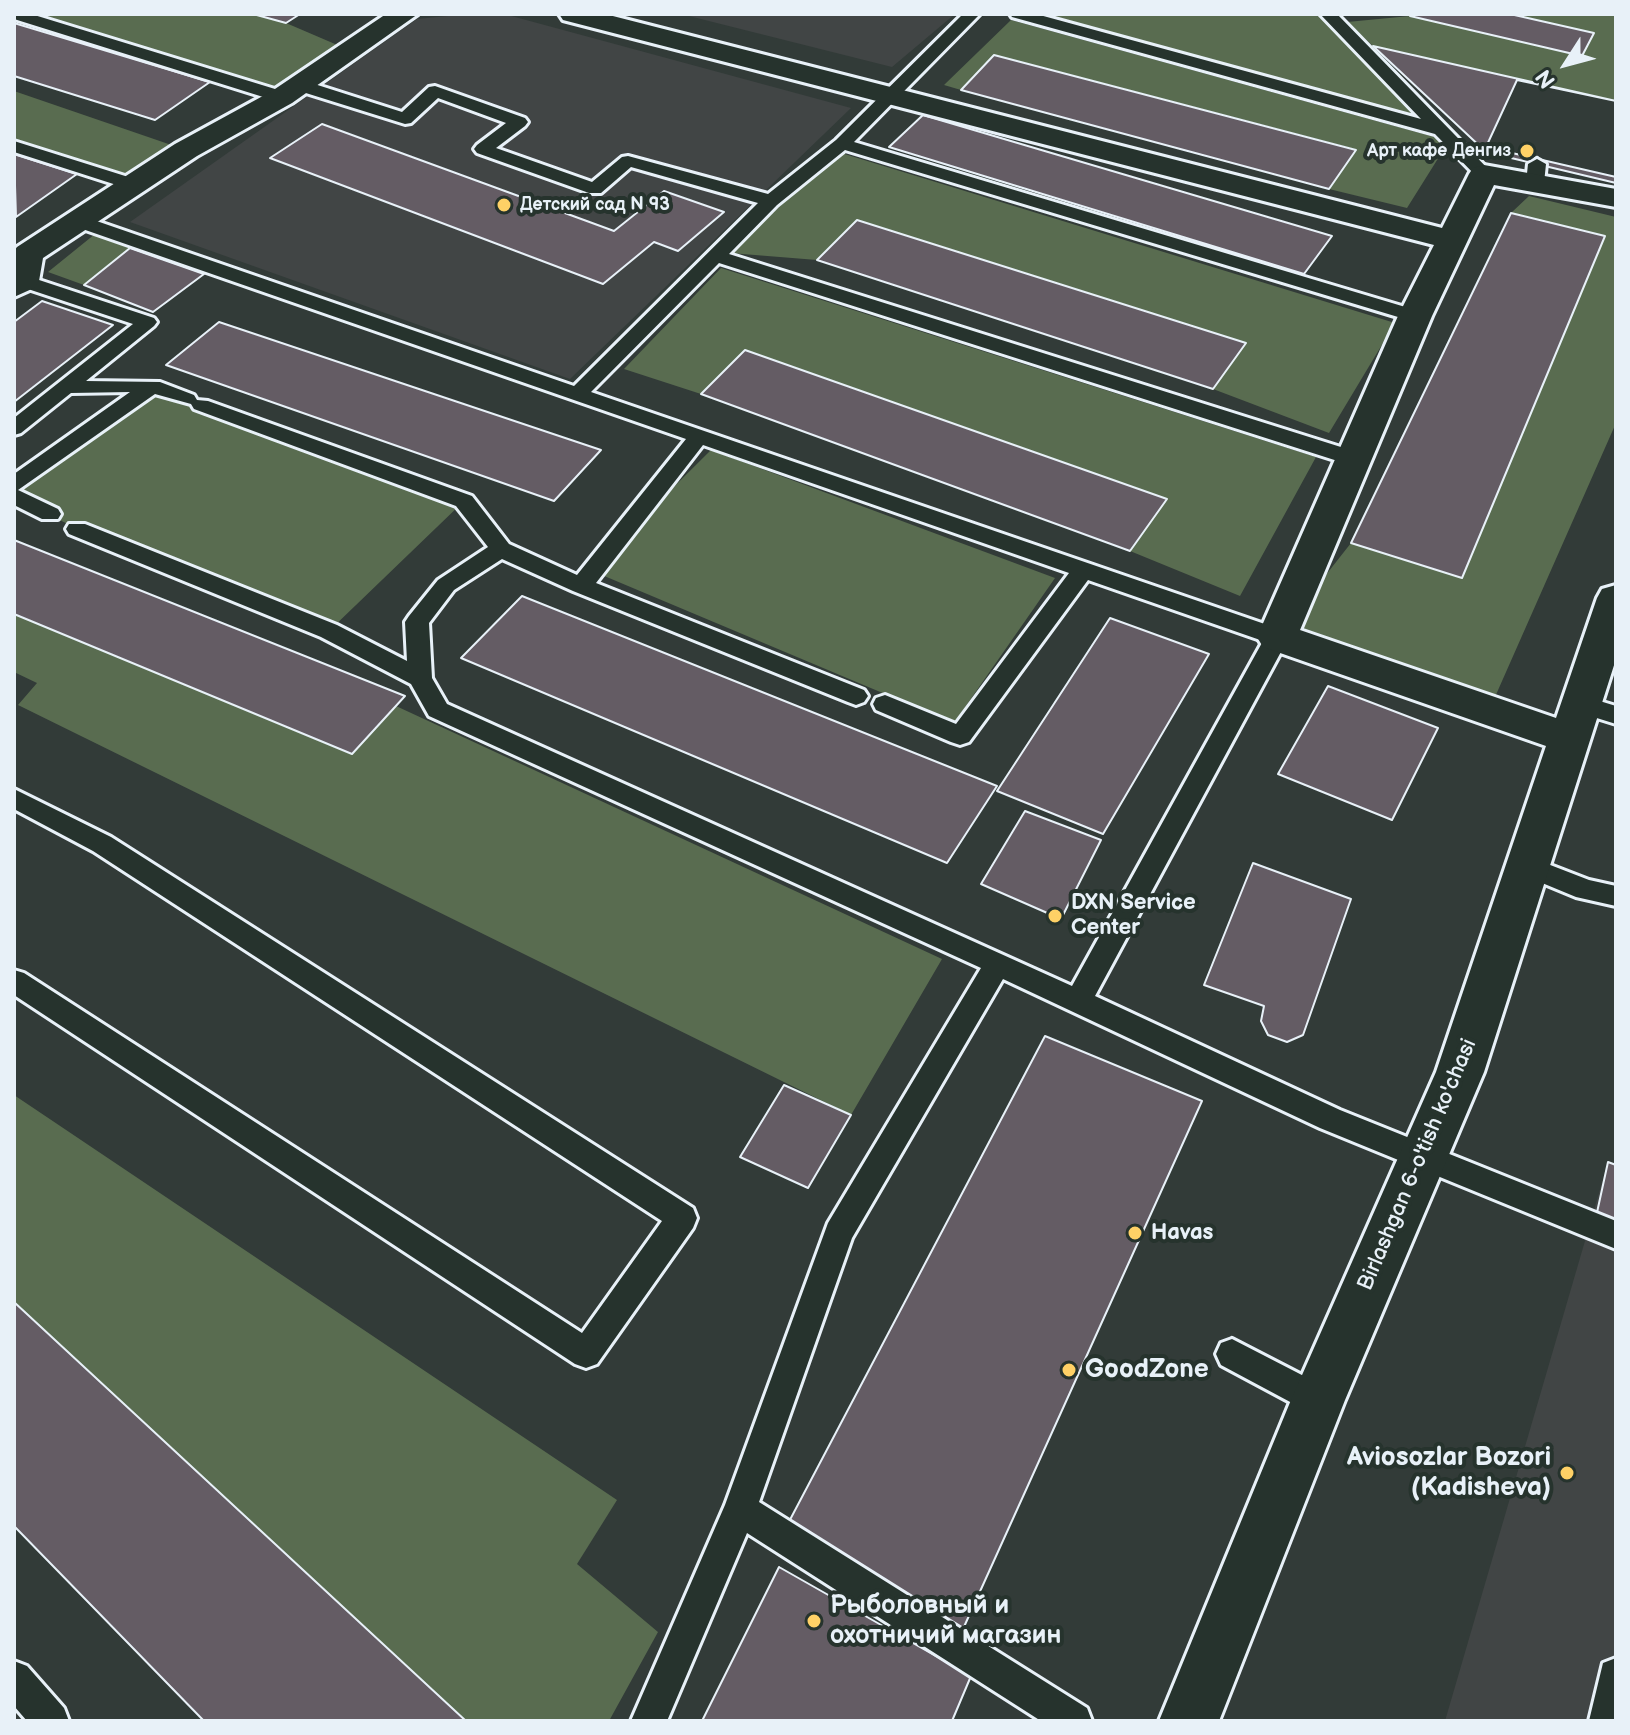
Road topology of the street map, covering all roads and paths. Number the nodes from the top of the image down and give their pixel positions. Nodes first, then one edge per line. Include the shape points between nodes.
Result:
1 (14, 14) edge
2 (404, 14) edge
3 (573, 14) edge
4 (972, 14) edge
5 (1018, 14) edge
6 (1328, 14) edge
7 (290, 91) junction
8 (892, 97) junction
9 (1441, 130) junction
10 (842, 144) junction
11 (14, 146) edge
12 (1484, 174) junction
13 (135, 185) junction
14 (1616, 198) edge
15 (771, 201) junction
16 (78, 221) junction
17 (1451, 240) junction
18 (716, 256) junction
19 (20, 270) edge
20 (1415, 316) junction
21 (153, 386) junction
22 (62, 387) junction
23 (577, 394) junction
24 (14, 428) edge
25 (699, 437) junction
26 (1355, 459) junction
27 (14, 484) edge
28 (14, 496) edge
29 (50, 514) dead end
30 (77, 529) dead end
31 (501, 549) junction
32 (1083, 570) junction
33 (581, 586) junction
34 (1616, 598) edge
35 (1277, 637) junction
36 (420, 678) junction
37 (856, 696) dead end
38 (885, 704) dead end
39 (1588, 719) edge
40 (14, 798) edge
41 (1527, 866) junction
42 (1616, 896) edge
43 (998, 964) junction
44 (14, 981) edge
45 (1078, 1001) junction
46 (1423, 1158) junction
47 (1616, 1235) edge
48 (1232, 1354) dead end
49 (1318, 1400) junction
50 (740, 1509) junction
51 (1616, 1676) edge
52 (14, 1679) edge
53 (51, 1721) edge
54 (649, 1721) edge
55 (1074, 1721) edge
56 (1189, 1721) edge
57 (1607, 1721) edge

1 - 7 lane
2 - 7 street
3 - 8 street
4 - 8 lane
5 - 9 lane
6 - 9 lane
7 - 13 street
7 - 15 lane via 405,119 435,91 519,122 483,149 595,189 628,161
8 - 10 lane
8 - 17 street
9 - 12 lane
10 - 15 lane
10 - 20 lane
11 - 13 lane
12 - 14 street via 1536,174
12 - 17 street
13 - 16 street
15 - 18 lane
16 - 19 street
16 - 23 lane
17 - 20 street
18 - 23 lane
18 - 26 lane
19 - 22 lane via 147,322
20 - 26 street
21 - 22 lane
21 - 27 lane
21 - 31 lane via 464,501
22 - 24 lane
23 - 25 lane
25 - 32 lane
25 - 33 lane
26 - 35 street
28 - 29 lane
30 - 36 lane via 329,631
31 - 33 lane
31 - 36 lane via 446,585 417,622
32 - 35 lane
32 - 38 lane via 960,736
33 - 37 lane
34 - 39 street, Birlashgan 6-o'tish ko'chasi
35 - 39 street
35 - 45 lane
36 - 43 lane via 438,710
39 - 41 street, Birlashgan 6-o'tish ko'chasi
40 - 44 lane via 102,844 682,1218 586,1353
41 - 42 lane via 1585,890
41 - 46 street, Birlashgan 6-o'tish ko'chasi via 1460,1072
43 - 45 lane
43 - 50 lane via 839,1233
45 - 46 lane
46 - 47 lane
46 - 49 street, Birlashgan 6-o'tish ko'chasi
48 - 49 lane
49 - 56 street, Birlashgan 6-o'tish ko'chasi
50 - 54 lane
50 - 55 lane
51 - 57 lane
52 - 53 lane

